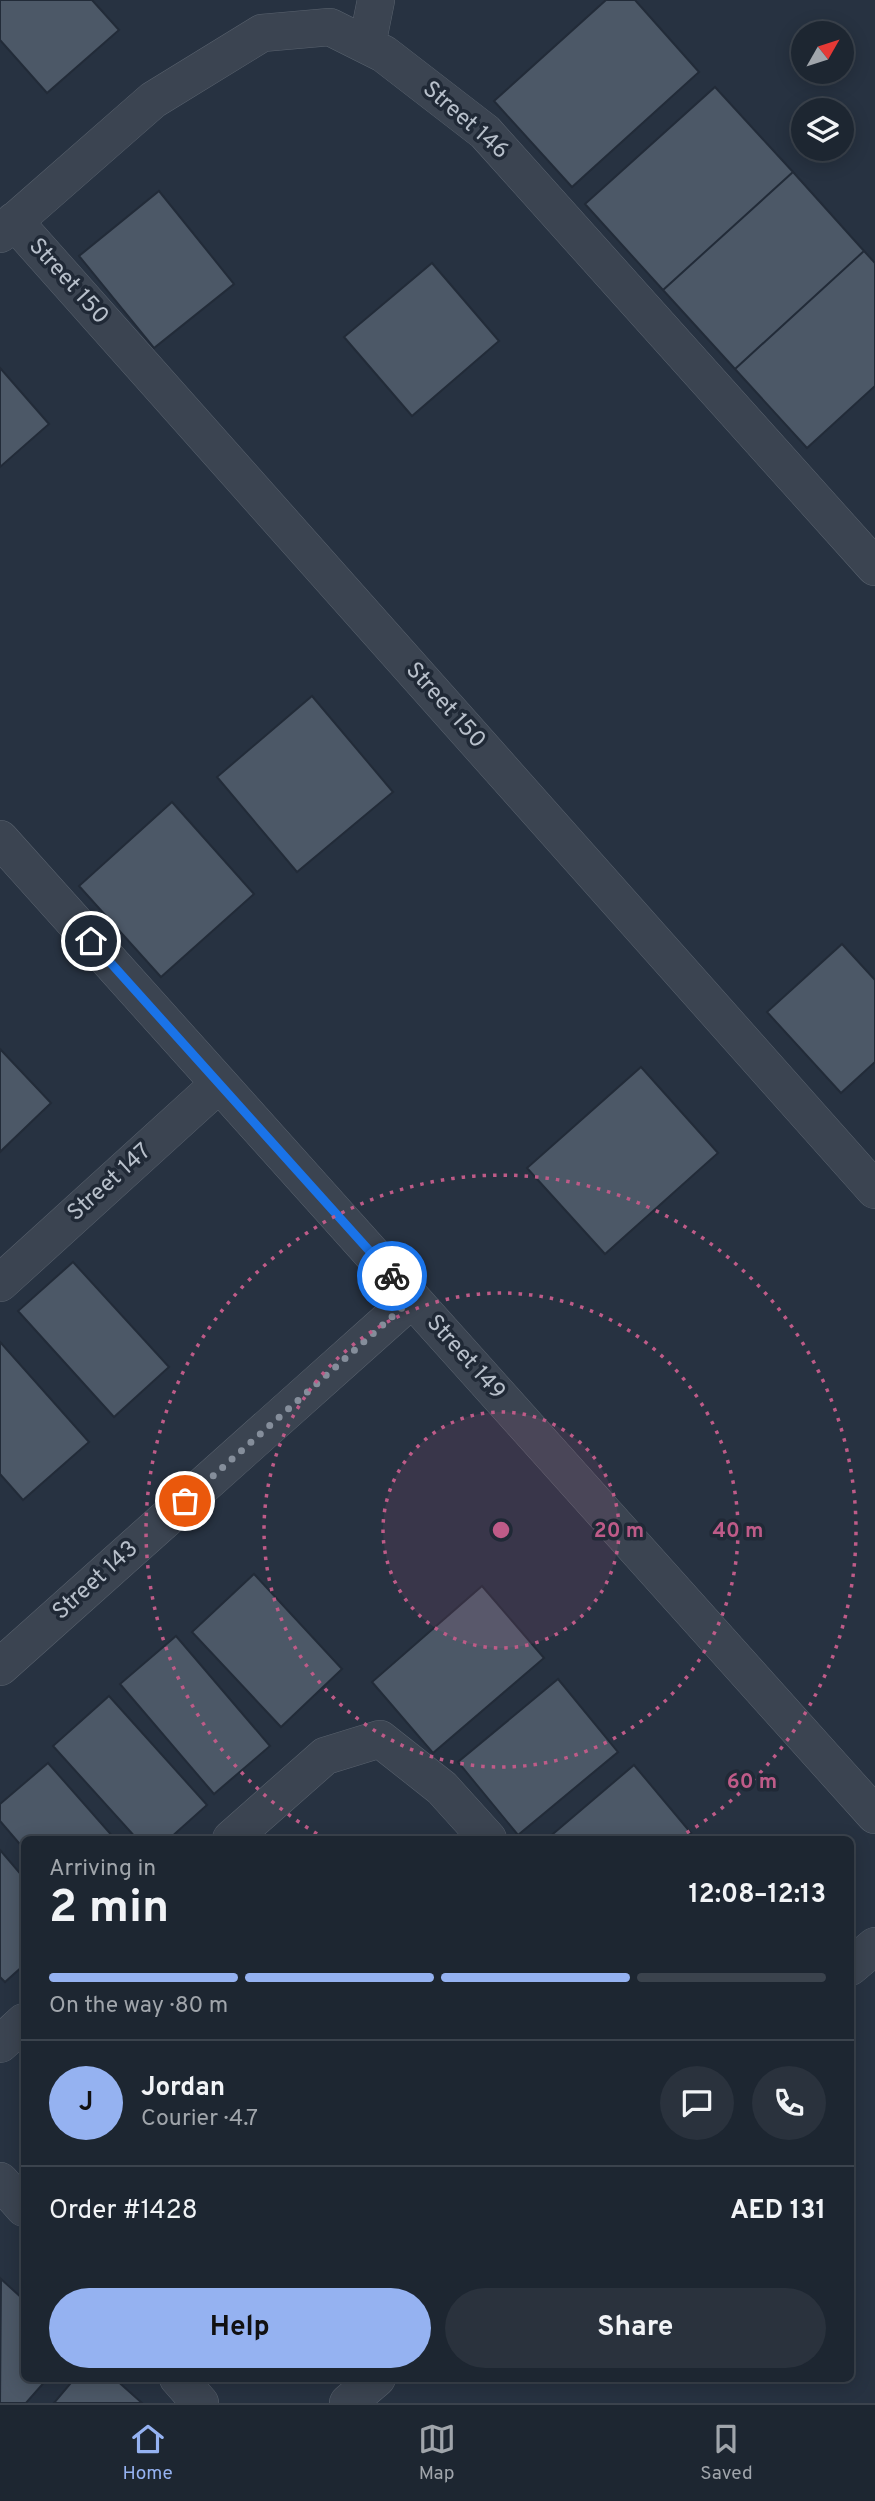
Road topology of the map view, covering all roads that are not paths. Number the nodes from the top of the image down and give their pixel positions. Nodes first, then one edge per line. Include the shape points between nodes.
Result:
1 (376, 0) edge
2 (368, 45) junction
3 (7, 228) edge
4 (875, 567) edge
5 (0, 839) edge
6 (219, 1084) junction
7 (873, 1184) edge
8 (0, 1283) edge
9 (412, 1299) junction
10 (0, 1667) edge
11 (875, 1815) edge
12 (234, 1836) edge
13 (485, 1836) edge
14 (875, 1946) edge
15 (854, 1964) edge
16 (21, 2025) edge
17 (0, 2044) edge
18 (0, 2181) edge
19 (21, 2205) edge
20 (182, 2382) edge
21 (372, 2382) edge
22 (201, 2403) edge
23 (348, 2403) edge

1 - 2 street
2 - 3 street, Street 146 via 330,27 261,33 153,100
2 - 4 street, Street 146 via 485,132
3 - 7 street, Street 150
5 - 6 street, Street 149
6 - 8 street, Street 147
6 - 9 street, Street 149
9 - 10 street, Street 143
9 - 11 street, Street 149
12 - 13 street via 325,1756 380,1739 442,1788
14 - 15 street
16 - 17 street
18 - 19 street
20 - 22 street
21 - 23 street

